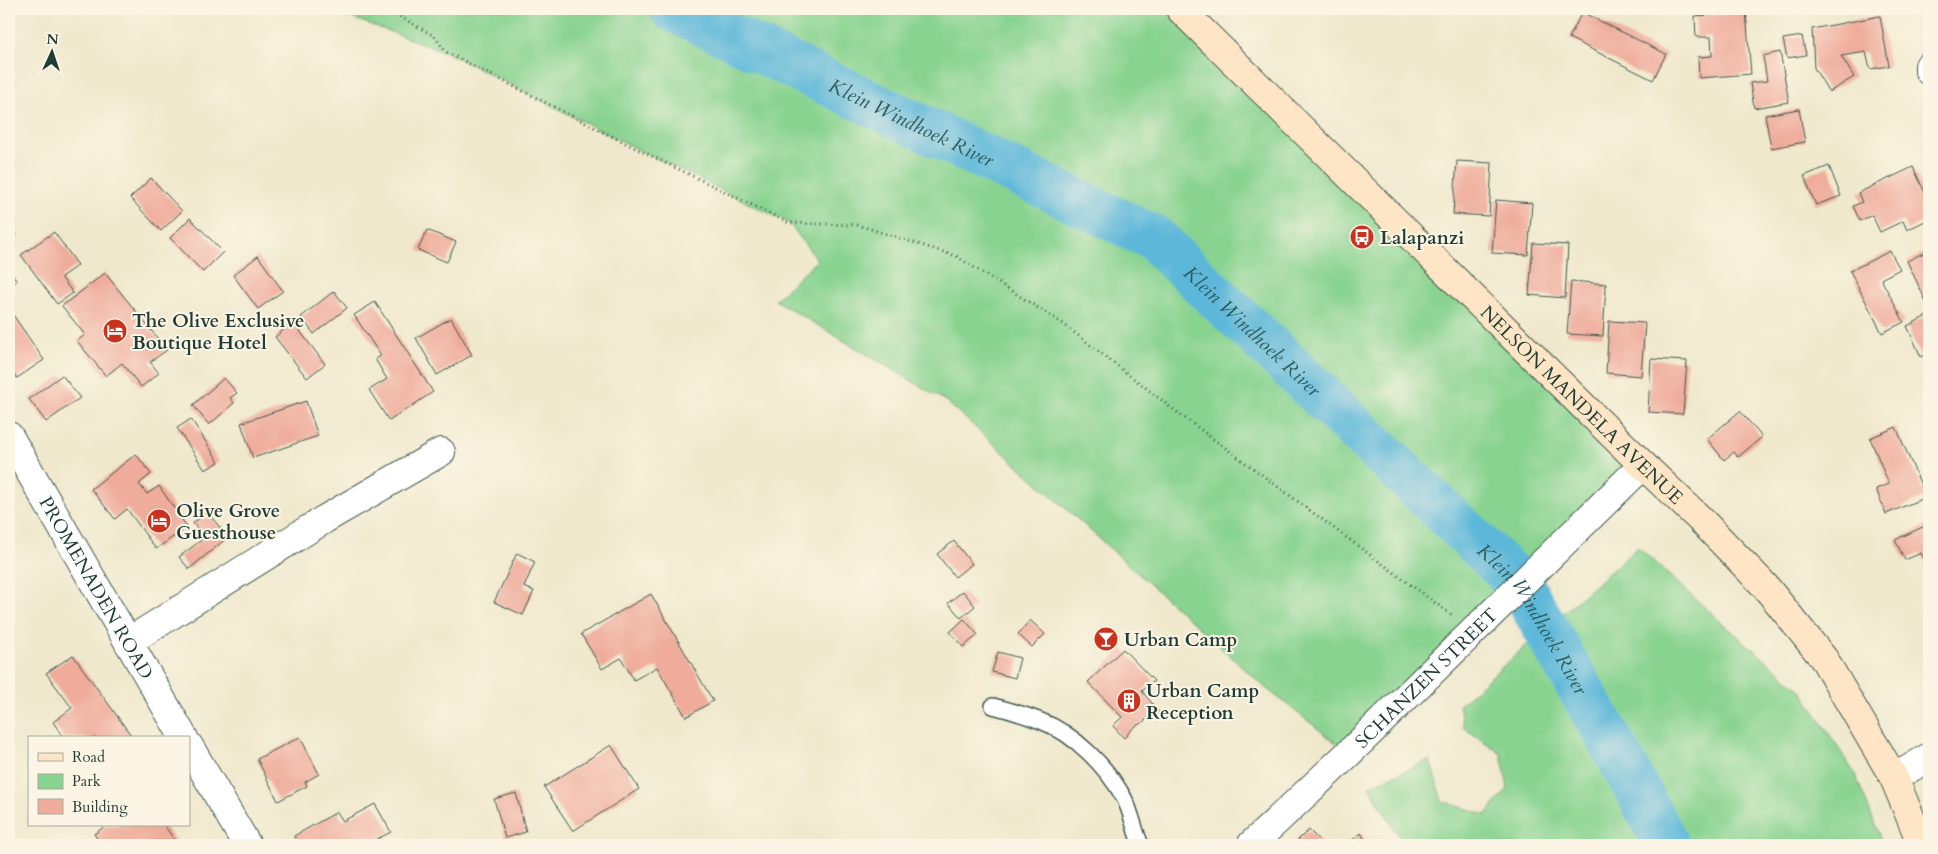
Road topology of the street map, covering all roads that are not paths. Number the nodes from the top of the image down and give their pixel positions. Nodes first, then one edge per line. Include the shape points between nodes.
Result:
1 (1180, 9) edge
2 (1929, 66) edge
3 (1929, 71) edge
4 (9, 436) edge
5 (440, 452) dead end
6 (1643, 465) junction
7 (128, 642) junction
8 (993, 706) dead end
9 (183, 736) edge
10 (190, 748) edge
11 (1929, 756) edge
12 (1894, 778) junction
13 (247, 845) edge
14 (1141, 845) edge
15 (1251, 845) edge
16 (1922, 845) edge

1 - 6 main road, NELSON MANDELA AVENUE
2 - 3 street
4 - 7 street, PROMENADEN ROAD
5 - 7 street
6 - 12 main road, NELSON MANDELA AVENUE via 1765,586 1824,660
6 - 15 street, SCHANZEN STREET
7 - 9 street, PROMENADEN ROAD
8 - 14 lane via 1042,721 1074,740 1092,756 1110,775 1125,800
10 - 13 street
11 - 12 street
12 - 16 main road, NELSON MANDELA AVENUE

